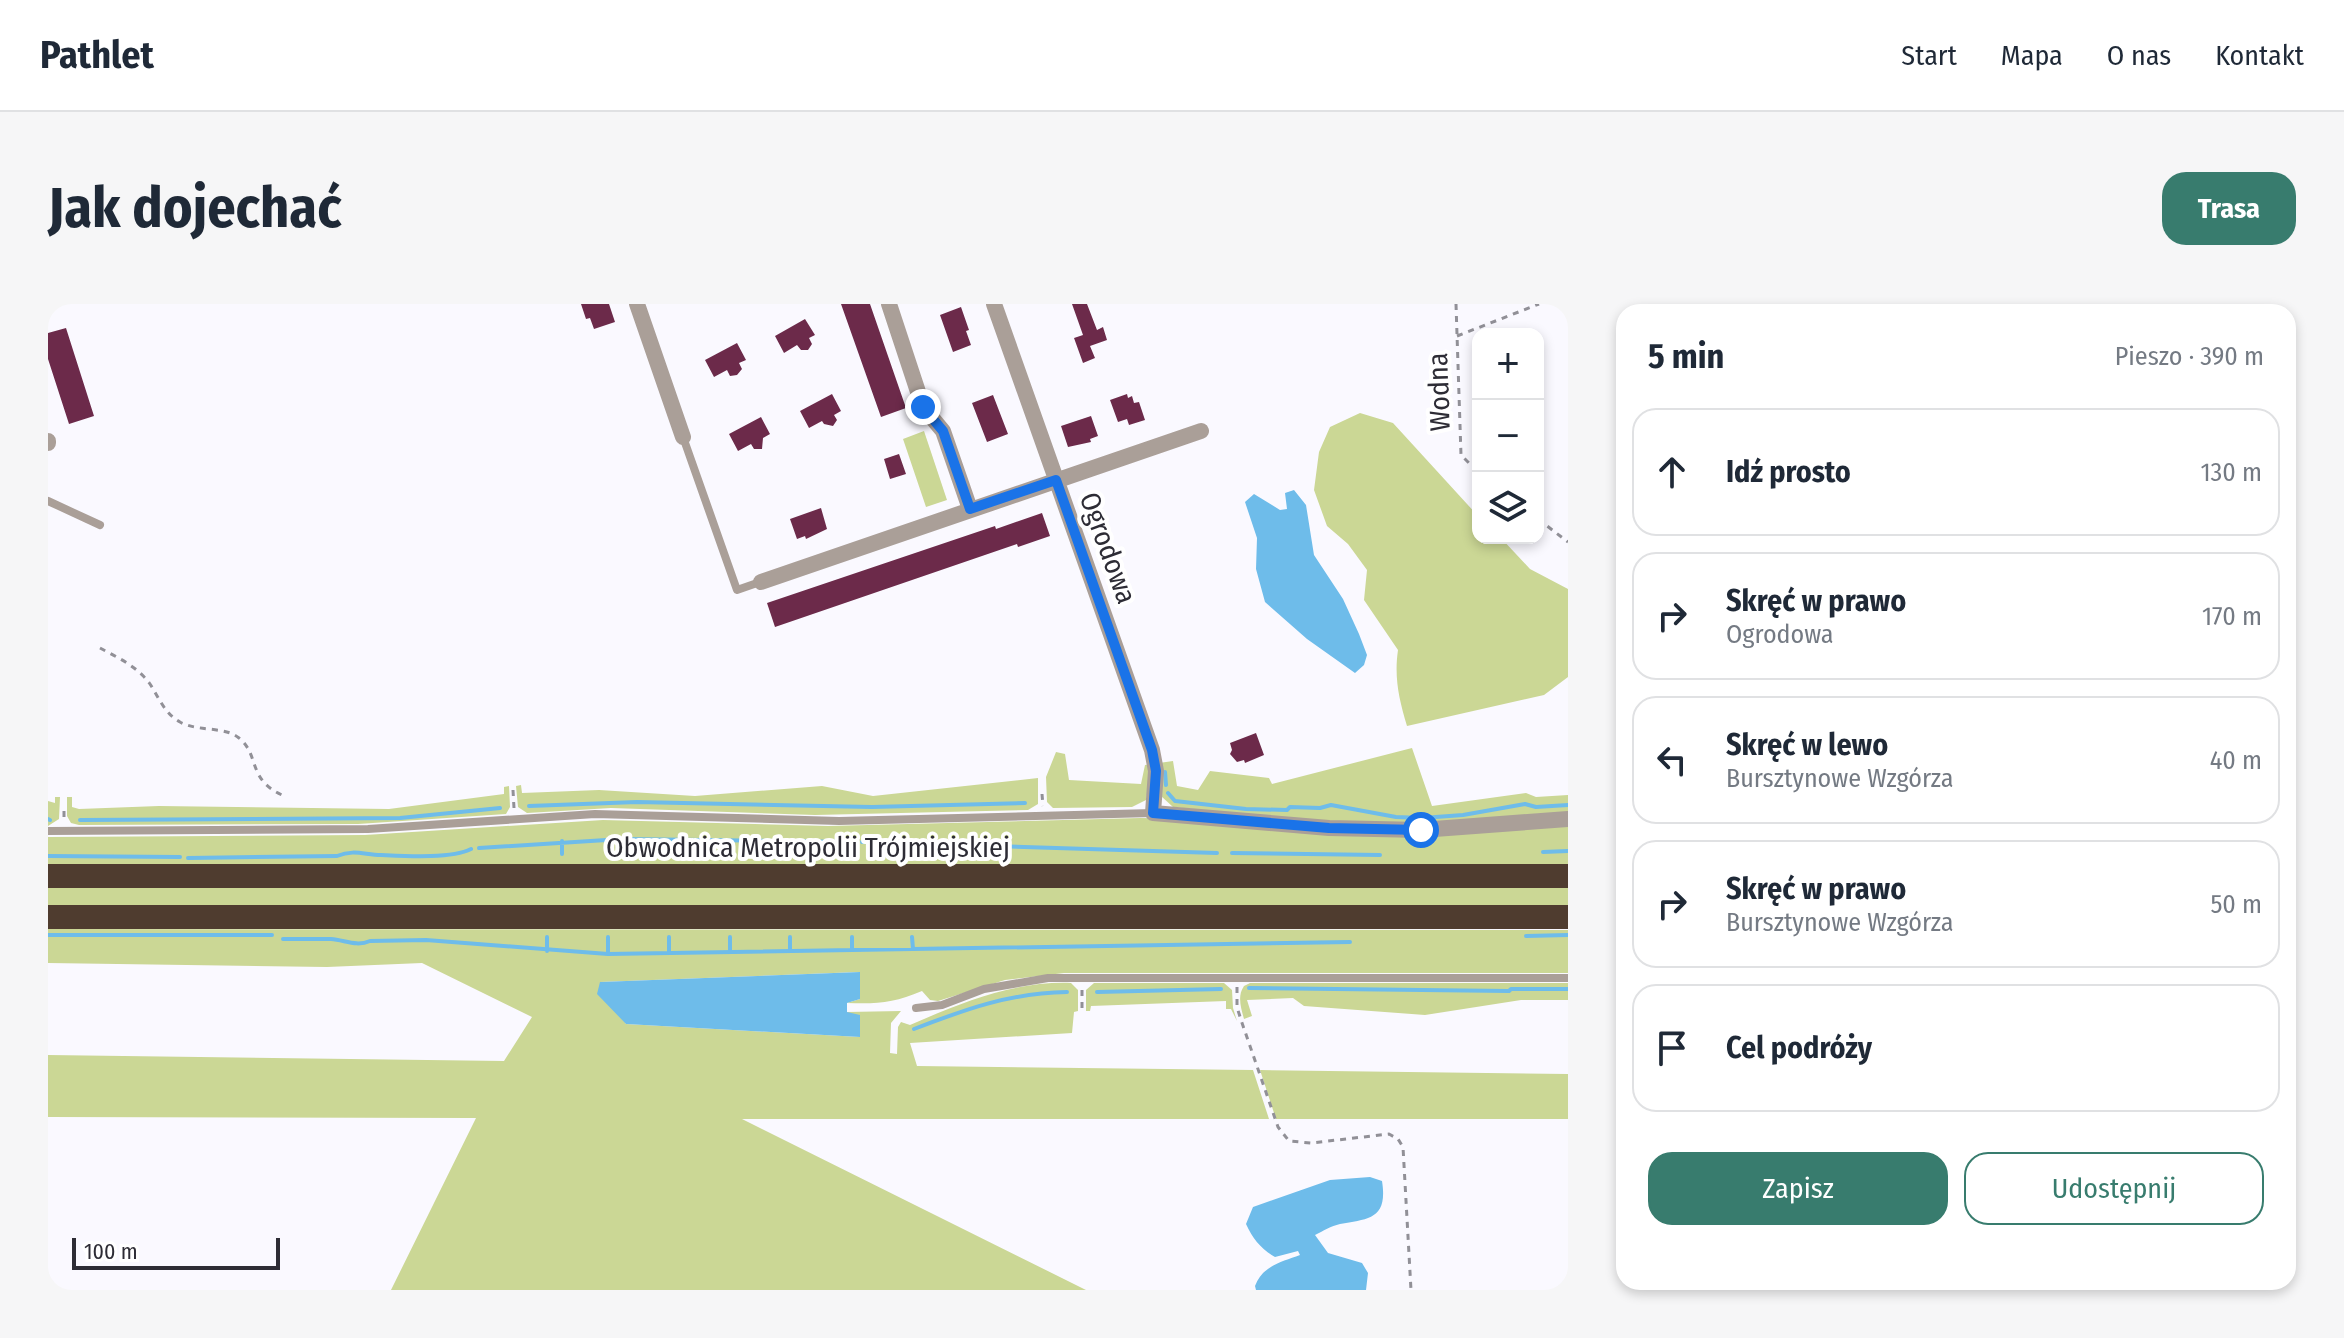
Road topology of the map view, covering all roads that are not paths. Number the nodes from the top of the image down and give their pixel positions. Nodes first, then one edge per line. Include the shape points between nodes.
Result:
1 (637, 304) edge
2 (889, 304) edge
3 (994, 304) edge
4 (1201, 431) dead end
5 (683, 437) joint
6 (1056, 480) junction
7 (48, 501) edge
8 (970, 509) junction
9 (100, 525) dead end
10 (761, 582) joint
11 (1153, 813) junction
12 (1568, 819) edge
13 (48, 831) edge
14 (48, 876) edge
15 (1568, 876) edge
16 (48, 917) edge
17 (1568, 917) edge
18 (1568, 978) edge
19 (916, 1008) dead end

1 - 5 street
2 - 8 street via 923,407 943,431
3 - 6 street, Ogrodowa
4 - 6 street
5 - 10 lane via 737,590
6 - 8 street
6 - 11 street, Ogrodowa via 1152,750
7 - 9 lane
8 - 10 street
11 - 12 street via 1390,829
11 - 13 lane via 839,821 609,814 368,829
14 - 15 highway, Obwodnica Metropolii Trójmiejskiej
16 - 17 highway
18 - 19 lane via 1048,978

